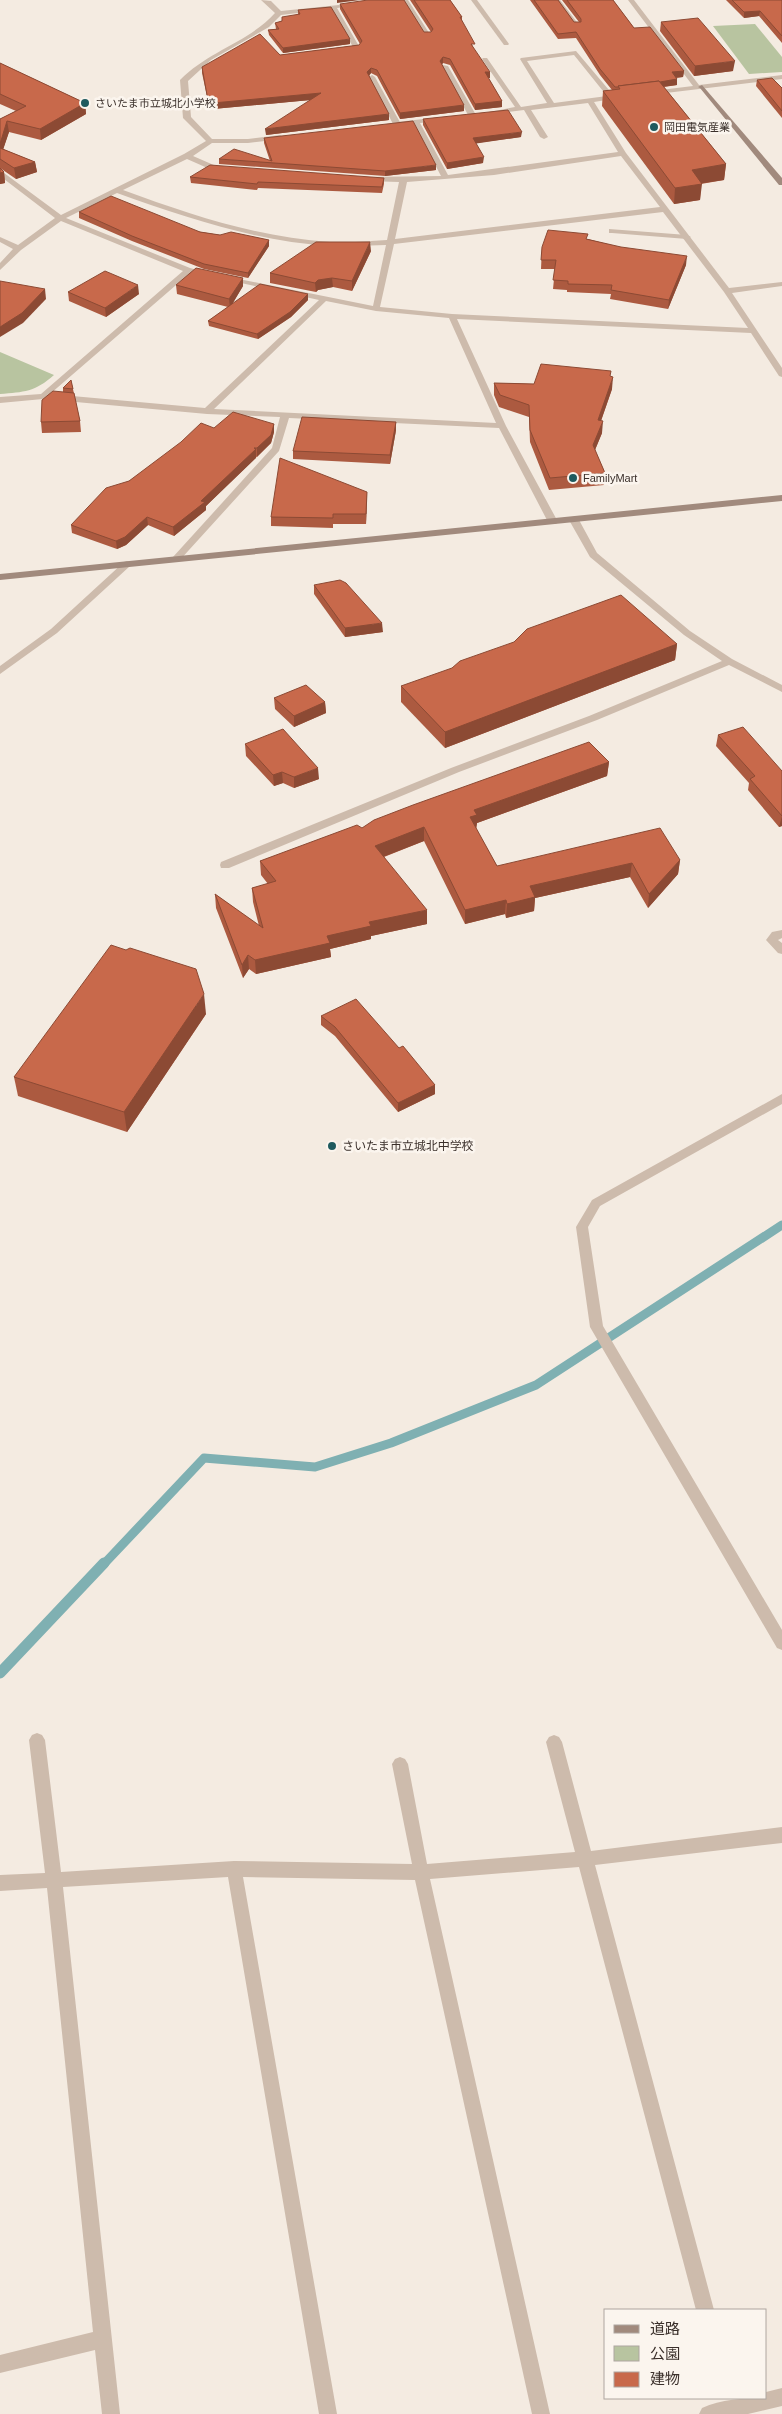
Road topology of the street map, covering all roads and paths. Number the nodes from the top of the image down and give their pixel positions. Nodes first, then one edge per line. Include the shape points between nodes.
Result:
1 (264, 0) edge
2 (405, 0) edge
3 (474, 0) edge
4 (557, 0) edge
5 (631, 0) edge
6 (368, 3) edge
7 (333, 7) junction
8 (279, 13) junction
9 (577, 26) edge
10 (259, 31) junction
11 (428, 36) edge
12 (264, 38) edge
13 (506, 44) dead end
14 (338, 50) edge
15 (485, 59) dead end
16 (445, 66) edge
17 (372, 78) edge
18 (782, 78) edge
19 (700, 87) junction
20 (640, 94) edge
21 (631, 96) edge
22 (612, 98) junction
23 (590, 101) junction
24 (552, 106) junction
25 (523, 109) junction
26 (472, 115) junction
27 (463, 116) edge
28 (444, 118) edge
29 (416, 122) junction
30 (398, 124) junction
31 (388, 125) edge
32 (285, 137) edge
33 (544, 137) dead end
34 (210, 141) junction
35 (623, 154) junction
36 (186, 156) junction
37 (235, 170) edge
38 (0, 172) edge
39 (445, 177) junction
40 (354, 178) edge
41 (403, 181) junction
42 (782, 183) edge
43 (115, 190) junction
44 (666, 209) junction
45 (60, 218) junction
46 (612, 231) dead end
47 (687, 237) junction
48 (0, 239) edge
49 (390, 242) junction
50 (338, 244) edge
51 (348, 244) edge
52 (18, 248) junction
53 (0, 268) edge
54 (188, 270) junction
55 (782, 284) edge
56 (727, 291) junction
57 (324, 298) junction
58 (376, 309) junction
59 (452, 316) junction
60 (751, 331) junction
61 (782, 374) edge
62 (43, 396) junction
63 (0, 400) edge
64 (208, 411) junction
65 (285, 415) junction
66 (502, 426) junction
67 (782, 498) edge
68 (574, 520) junction
69 (553, 522) junction
70 (176, 559) junction
71 (127, 564) junction
72 (0, 577) edge
73 (729, 661) junction
74 (0, 671) edge
75 (782, 689) edge
76 (226, 865) dead end
77 (782, 934) edge
78 (782, 950) edge
79 (782, 1098) edge
80 (782, 1643) edge
81 (37, 1740) dead end
82 (554, 1742) dead end
83 (400, 1764) dead end
84 (782, 1835) edge
85 (584, 1859) junction
86 (234, 1869) junction
87 (421, 1872) junction
88 (54, 1880) junction
89 (0, 1883) edge
90 (705, 2309) edge
91 (102, 2339) junction
92 (0, 2364) edge
93 (782, 2397) edge
94 (765, 2399) edge
95 (767, 2399) edge
96 (730, 2403) edge
97 (111, 2414) edge
98 (328, 2414) edge
99 (541, 2414) edge
100 (708, 2414) edge

1 - 8 street
2 - 11 street
3 - 13 street
4 - 9 street
5 - 19 street
6 - 7 street
7 - 8 street
7 - 14 street via 357,48
8 - 10 street
10 - 12 street
10 - 34 street via 209,59 184,80 187,118
15 - 25 street
16 - 26 street
17 - 30 street
18 - 19 street via 774,82
19 - 20 street
19 - 42 street
21 - 22 street
22 - 23 street
22 - 24 street via 576,53 523,59
23 - 24 street
23 - 35 street
24 - 25 street
25 - 26 street
25 - 33 street
26 - 27 street
28 - 29 street
29 - 30 street
29 - 39 street
30 - 31 street
32 - 34 street
34 - 36 street
35 - 39 street
35 - 44 street
36 - 37 street via 215,168
36 - 43 street
38 - 45 street
39 - 41 street
40 - 41 street
41 - 49 street
43 - 45 street
43 - 50 street via 212,225 302,243
44 - 47 street
44 - 49 street
45 - 52 street
45 - 54 street
46 - 47 street
47 - 56 street
48 - 52 street
49 - 51 street
49 - 58 street
52 - 53 street
54 - 57 street
54 - 62 street
55 - 56 street
56 - 60 street
57 - 58 street
57 - 64 street
58 - 59 street
59 - 60 street
59 - 66 street
60 - 61 street
62 - 63 street
62 - 64 street
64 - 65 street
65 - 66 street
65 - 70 street via 276,449
66 - 69 street
67 - 68 street
68 - 69 street
68 - 73 street via 593,555
69 - 70 street
70 - 71 street
71 - 72 street
71 - 74 street via 54,630
73 - 75 street
73 - 76 street
77 - 78 street via 772,940
79 - 80 street via 596,1203 582,1227 597,1327
81 - 88 street
82 - 85 street
83 - 87 street
84 - 85 street
85 - 87 street
85 - 90 street
86 - 87 street
86 - 88 street
86 - 98 street
87 - 99 street
88 - 89 street
88 - 91 street
91 - 92 street
91 - 97 street
93 - 95 street
94 - 96 street
96 - 100 street

